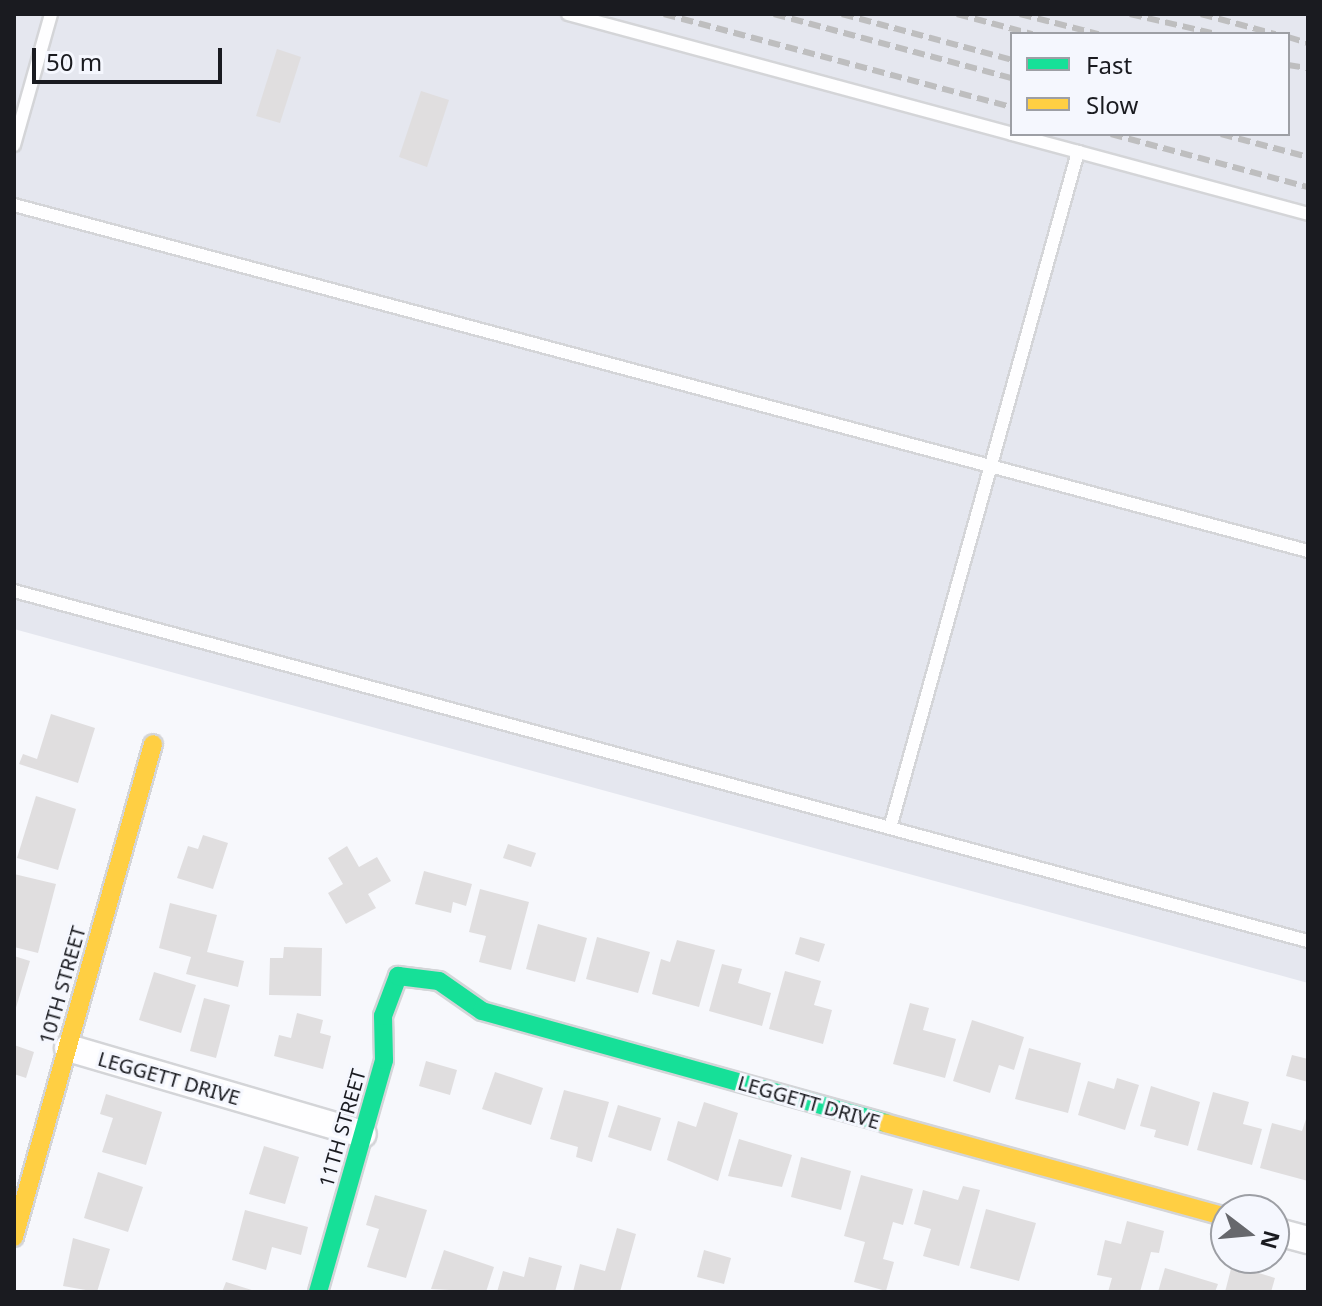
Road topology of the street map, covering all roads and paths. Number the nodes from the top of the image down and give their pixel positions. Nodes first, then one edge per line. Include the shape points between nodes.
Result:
1 (51, 14) edge
2 (568, 14) edge
3 (1010, 133) edge
4 (1019, 136) edge
5 (14, 145) edge
6 (1078, 152) junction
7 (14, 205) edge
8 (1308, 214) edge
9 (992, 465) junction
10 (1308, 551) edge
11 (14, 591) edge
12 (153, 744) dead end
13 (890, 828) junction
14 (1308, 941) edge
15 (398, 976) joint
16 (68, 1048) junction
17 (363, 1134) junction
18 (1210, 1213) edge
19 (14, 1237) edge
20 (318, 1292) edge

1 - 5 lane
2 - 3 lane
4 - 6 lane
6 - 8 lane
6 - 9 lane
7 - 9 lane
9 - 10 lane
9 - 13 lane
11 - 13 lane
12 - 16 street, 10TH STREET
13 - 14 lane
15 - 17 street, 11TH STREET via 383,1016 384,1060
15 - 18 street, LEGGETT DRIVE via 439,981 482,1011
16 - 17 street, LEGGETT DRIVE
16 - 19 street, 10TH STREET
17 - 20 street, 11TH STREET

